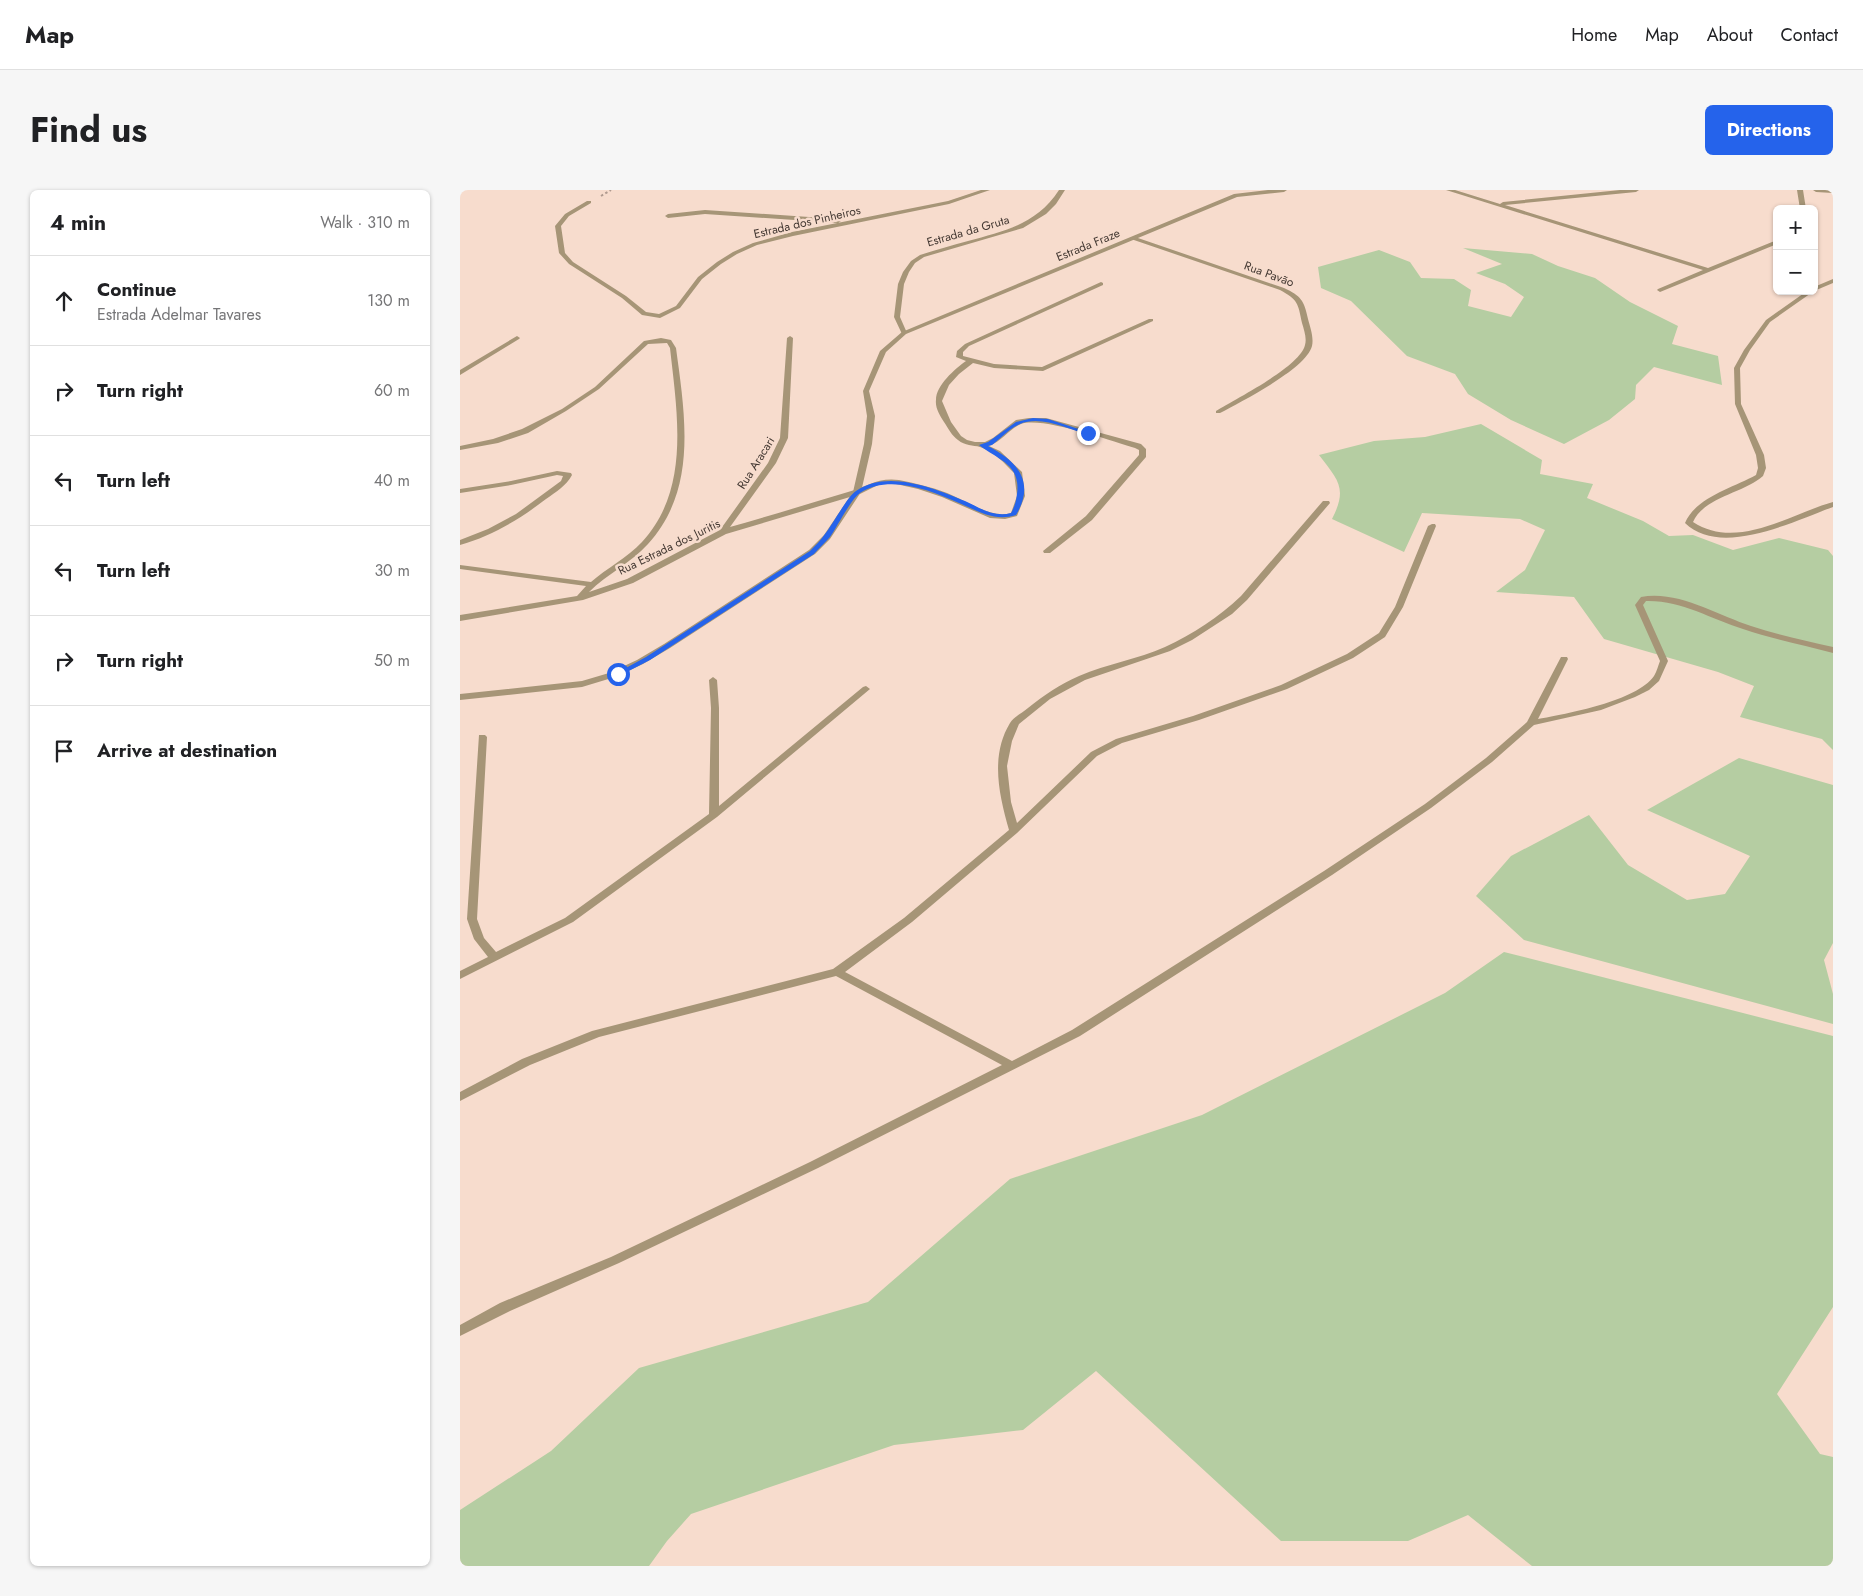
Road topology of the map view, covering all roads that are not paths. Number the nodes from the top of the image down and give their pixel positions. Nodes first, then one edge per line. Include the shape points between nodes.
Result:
1 (987, 190) edge
2 (1062, 190) edge
3 (1284, 190) edge
4 (1449, 190) edge
5 (1636, 190) edge
6 (1800, 190) edge
7 (1816, 190) edge
8 (1833, 191) edge
9 (1236, 192) edge
10 (589, 202) dead end
11 (1499, 204) junction
12 (1802, 205) edge
13 (668, 216) dead end
14 (852, 222) junction
15 (1134, 238) junction
16 (1773, 244) edge
17 (1708, 270) junction
18 (1833, 281) edge
19 (1101, 284) dead end
20 (1818, 287) edge
21 (1660, 290) dead end
22 (1805, 295) edge
23 (1151, 320) dead end
24 (904, 333) junction
25 (517, 338) dead end
26 (790, 338) dead end
27 (972, 361) junction
28 (460, 373) edge
29 (1218, 412) dead end
30 (982, 445) junction
31 (460, 448) edge
32 (460, 491) edge
33 (857, 492) junction
34 (1326, 503) dead end
35 (1833, 504) edge
36 (1432, 526) dead end
37 (722, 532) junction
38 (460, 543) edge
39 (1047, 551) dead end
40 (460, 567) edge
41 (590, 584) junction
42 (580, 598) junction
43 (460, 618) edge
44 (1833, 650) edge
45 (1564, 659) dead end
46 (713, 680) dead end
47 (866, 689) dead end
48 (460, 697) edge
49 (1531, 723) junction
50 (482, 737) dead end
51 (714, 815) junction
52 (1014, 831) junction
53 (495, 958) junction
54 (837, 972) junction
55 (460, 974) edge
56 (1013, 1066) junction
57 (460, 1097) edge
58 (460, 1331) edge

1 - 14 street, Estrada dos Pinheiros via 956,200
2 - 24 street, Estrada da Gruta via 1030,223 1003,235 922,256 913,262 906,272 898,300 897,317
3 - 9 street, Estrada Fraze
4 - 11 street
5 - 11 street
6 - 12 street
7 - 8 street
9 - 15 street, Estrada Fraze
10 - 14 street, Estrada dos Pinheiros via 566,215 558,226 562,253 570,263 650,316 674,311 700,278 735,253 769,240
11 - 17 street
13 - 14 street via 705,212
15 - 24 street, Estrada Fraze
15 - 29 street, Rua Pavão via 1282,289 1303,303 1309,343 1303,356 1258,389
16 - 17 street
17 - 21 street
18 - 20 street
19 - 27 street via 966,345 959,357
22 - 35 street via 1768,321 1737,368 1738,404 1760,455 1762,468 1759,476 1698,508 1690,516 1689,523 1713,533 1738,536
23 - 27 street via 1042,369
24 - 33 street, Estrada Fraze via 883,350 866,391 871,416
25 - 28 street
26 - 37 street, Rua Aracari via 784,438 772,463
27 - 30 street via 964,365 943,389 938,401 942,414 960,439
30 - 33 street, Rua Estrada dos Juritis via 997,453 1018,472 1021,496 1014,514 993,516 946,495 896,482 879,482
30 - 39 street via 1018,423 1046,420 1142,449 1143,455 1089,518
31 - 41 street via 525,431 597,388 646,342 669,341 674,348 682,428 679,461 669,504 647,542 619,566
32 - 38 street via 557,473 568,475 564,482 519,516
33 - 37 street, Rua Estrada dos Juritis
33 - 48 street via 827,537 812,552 626,670 582,684
34 - 52 street via 1229,612 1167,649 1082,678 1047,697 1015,723 1002,766 1006,802
36 - 52 street via 1399,607 1382,635 1350,656 1284,687 1107,745
37 - 42 street, Rua Estrada dos Juritis via 630,581
40 - 41 street
41 - 42 street
42 - 43 street, Rua Estrada dos Juritis
44 - 49 street via 1737,624 1675,601 1644,599 1639,605 1664,661 1656,678 1622,699
45 - 49 street
46 - 51 street
47 - 51 street
49 - 56 street via 1428,806 1328,873 1076,1034
50 - 53 street via 472,919 479,939
51 - 53 street via 569,920
52 - 54 street via 908,920
53 - 55 street
54 - 56 street
54 - 57 street via 596,1034 526,1062
56 - 58 street via 814,1165 614,1260 505,1307

